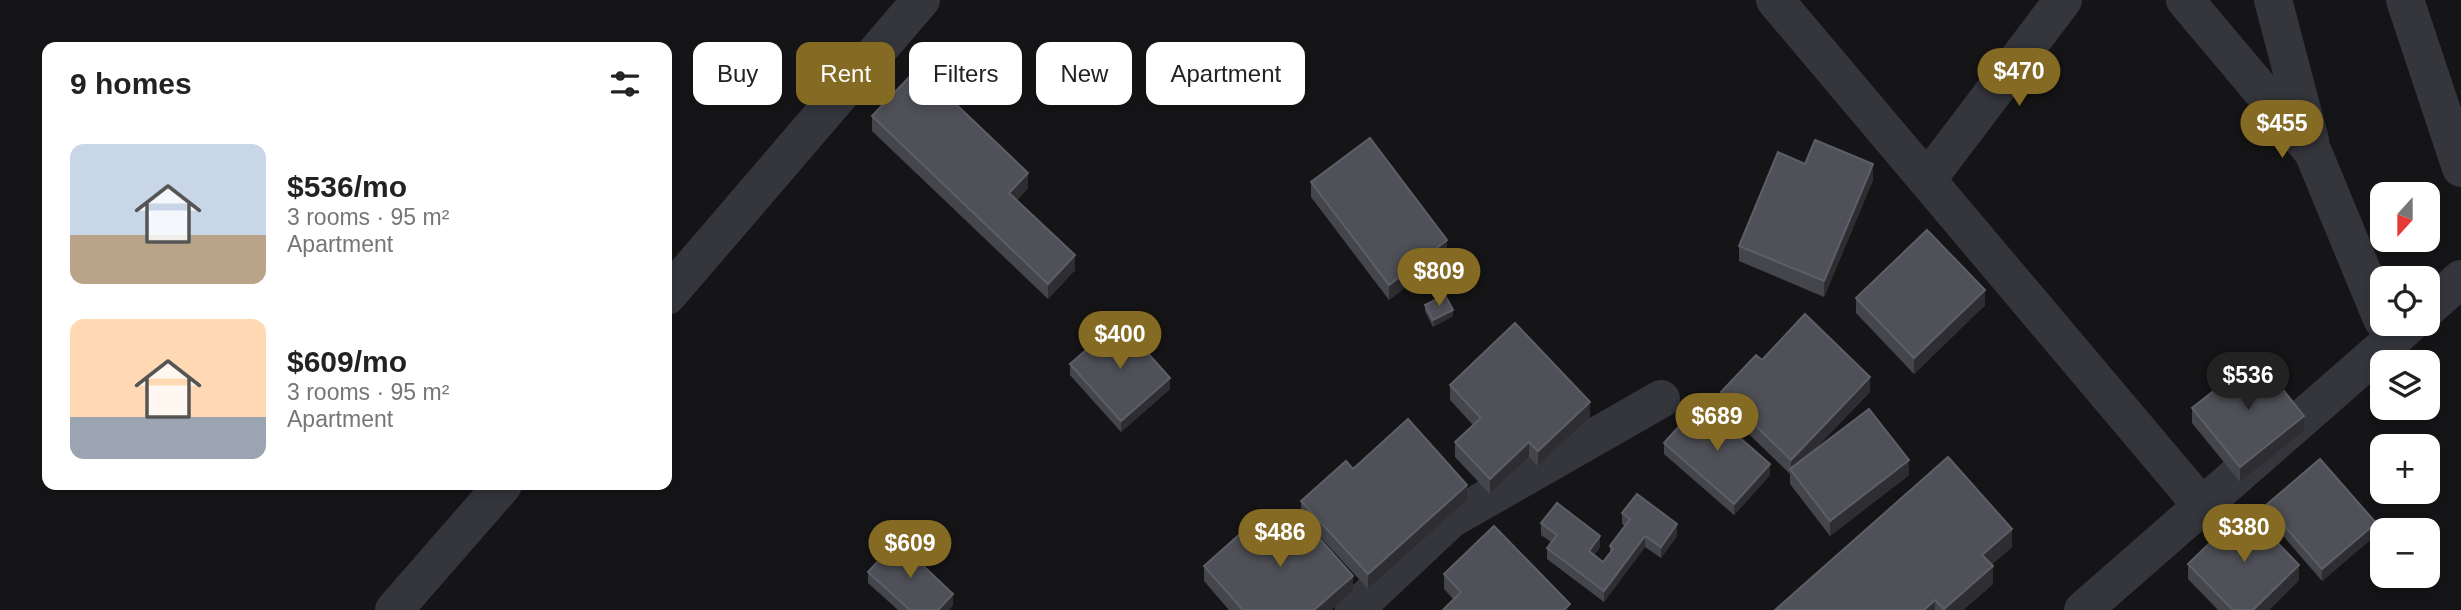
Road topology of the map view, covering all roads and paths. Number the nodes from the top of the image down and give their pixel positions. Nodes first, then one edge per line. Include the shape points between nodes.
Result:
1 (921, 0) edge
2 (1775, 0) edge
3 (2063, 0) edge
4 (2185, 0) edge
5 (2273, 0) edge
6 (2405, 0) edge
7 (2313, 152) junction
8 (2461, 168) edge
9 (1927, 180) junction
10 (2370, 278) edge
11 (2461, 279) edge
12 (672, 290) edge
13 (2440, 298) edge
14 (2382, 336) edge
15 (1661, 399) dead end
16 (499, 490) edge
17 (2202, 506) junction
18 (394, 610) edge
19 (1354, 610) edge
20 (2083, 610) edge

1 - 12 street
2 - 9 street
3 - 9 street
4 - 7 street
5 - 7 street
6 - 8 street
7 - 10 street
9 - 17 street
11 - 13 street
14 - 17 street
15 - 19 street via 1451,519
16 - 18 street
17 - 20 street

